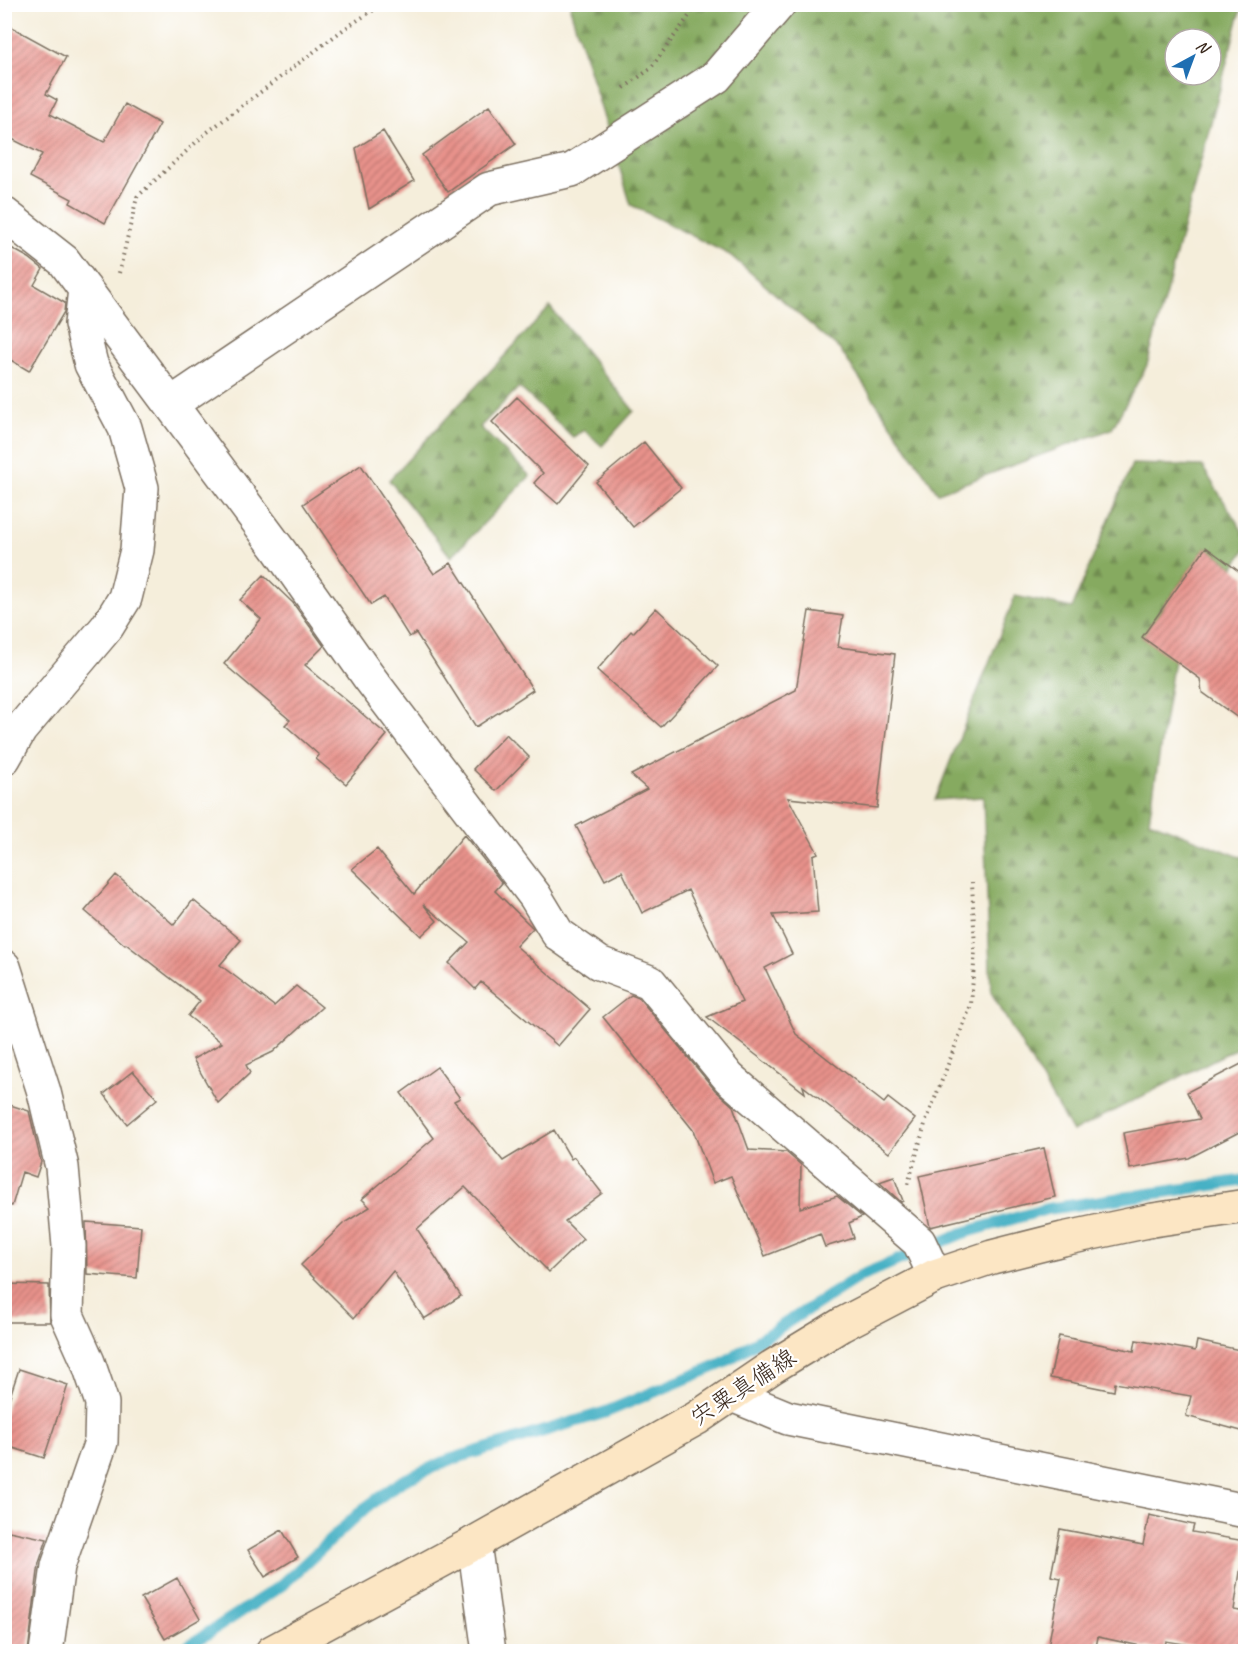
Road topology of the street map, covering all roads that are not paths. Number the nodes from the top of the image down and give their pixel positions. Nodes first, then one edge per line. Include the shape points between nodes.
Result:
1 (779, 4) edge
2 (4, 214) edge
3 (85, 289) junction
4 (171, 404) junction
5 (4, 758) edge
6 (4, 967) edge
7 (1245, 1206) edge
8 (919, 1250) junction
9 (732, 1395) junction
10 (1245, 1511) edge
11 (474, 1543) junction
12 (46, 1652) edge
13 (272, 1652) edge
14 (489, 1652) edge

1 - 4 street via 716,77 572,170 489,189
2 - 3 street via 64,261
3 - 4 street
3 - 5 street via 81,324 91,364 125,428 142,488 137,550 125,598 107,627 20,730
4 - 8 street via 368,676 535,896 558,934 599,963 650,982 729,1078
6 - 12 street via 44,1092 62,1167 69,1246 67,1316 102,1403 101,1442 58,1566
7 - 8 main road, 宍粟真備線 via 1153,1220 992,1257
8 - 9 main road, 宍粟真備線 via 841,1325
9 - 10 street via 788,1418
9 - 11 main road, 宍粟真備線
11 - 13 main road, 宍粟真備線
11 - 14 street

